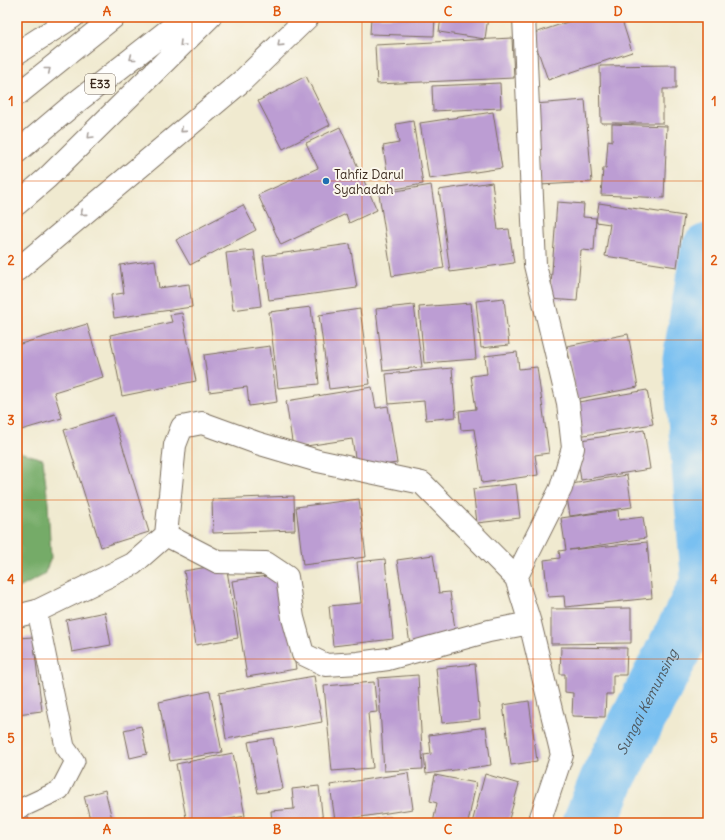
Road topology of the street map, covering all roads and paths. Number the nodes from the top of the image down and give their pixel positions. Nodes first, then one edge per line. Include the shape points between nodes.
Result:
1 (73, 17) edge
2 (114, 17) edge
3 (185, 17) edge
4 (210, 17) edge
5 (308, 17) edge
6 (524, 17) edge
7 (17, 53) edge
8 (17, 95) edge
9 (17, 152) edge
10 (17, 204) edge
11 (17, 270) edge
12 (166, 535) junction
13 (516, 578) junction
14 (27, 613) edge
15 (530, 622) junction
16 (17, 810) edge
17 (539, 823) edge

1 - 7 main road
8 -> 2 main road
3 -> 9 main road, E33
4 -> 10 main road via 47,178
5 -> 11 main road via 242,81
6 - 13 main road via 535,265 568,403 573,448 561,488
12 - 13 main road via 175,445 182,427 202,423 318,461 422,484
12 - 14 main road via 133,564
12 - 15 main road via 218,562 266,563 287,577 293,618 303,654 326,665 388,659
13 - 15 main road
14 - 16 lane via 65,747 76,761 60,790
15 - 17 main road via 562,756

